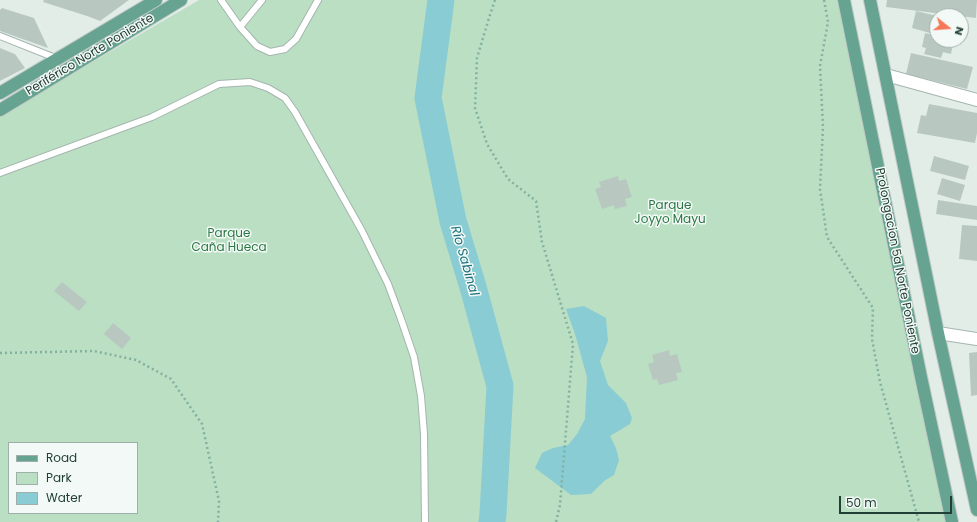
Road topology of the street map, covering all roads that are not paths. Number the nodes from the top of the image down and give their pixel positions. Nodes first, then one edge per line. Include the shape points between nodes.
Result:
1 (156, 0) edge
2 (181, 0) edge
3 (221, 0) edge
4 (262, 0) edge
5 (318, 0) edge
6 (844, 0) edge
7 (870, 0) edge
8 (240, 27) junction
9 (0, 36) edge
10 (58, 59) junction
11 (886, 75) junction
12 (0, 93) edge
13 (977, 100) edge
14 (0, 110) edge
15 (0, 173) edge
16 (938, 333) junction
17 (977, 339) edge
18 (977, 510) edge
19 (425, 522) edge
20 (952, 522) edge

1 - 10 main road, Periférico Norte Poniente
2 - 14 main road, Periférico Norte Poniente
3 - 8 lane
4 - 8 lane
5 - 8 lane via 296,39 285,49 270,52 257,46
6 - 20 main road, Prolongacion 5a Norte Poniente
7 - 11 main road, Prolongacion 5a Norte Poniente
9 - 10 lane
10 - 12 main road, Periférico Norte Poniente
11 - 13 street
11 - 16 main road, Prolongacion 5a Norte Poniente
15 - 19 lane via 152,117 219,84 250,82 268,88 285,98 362,231 388,284 408,338 421,396
16 - 17 street
16 - 18 main road, Prolongacion 5a Norte Poniente

